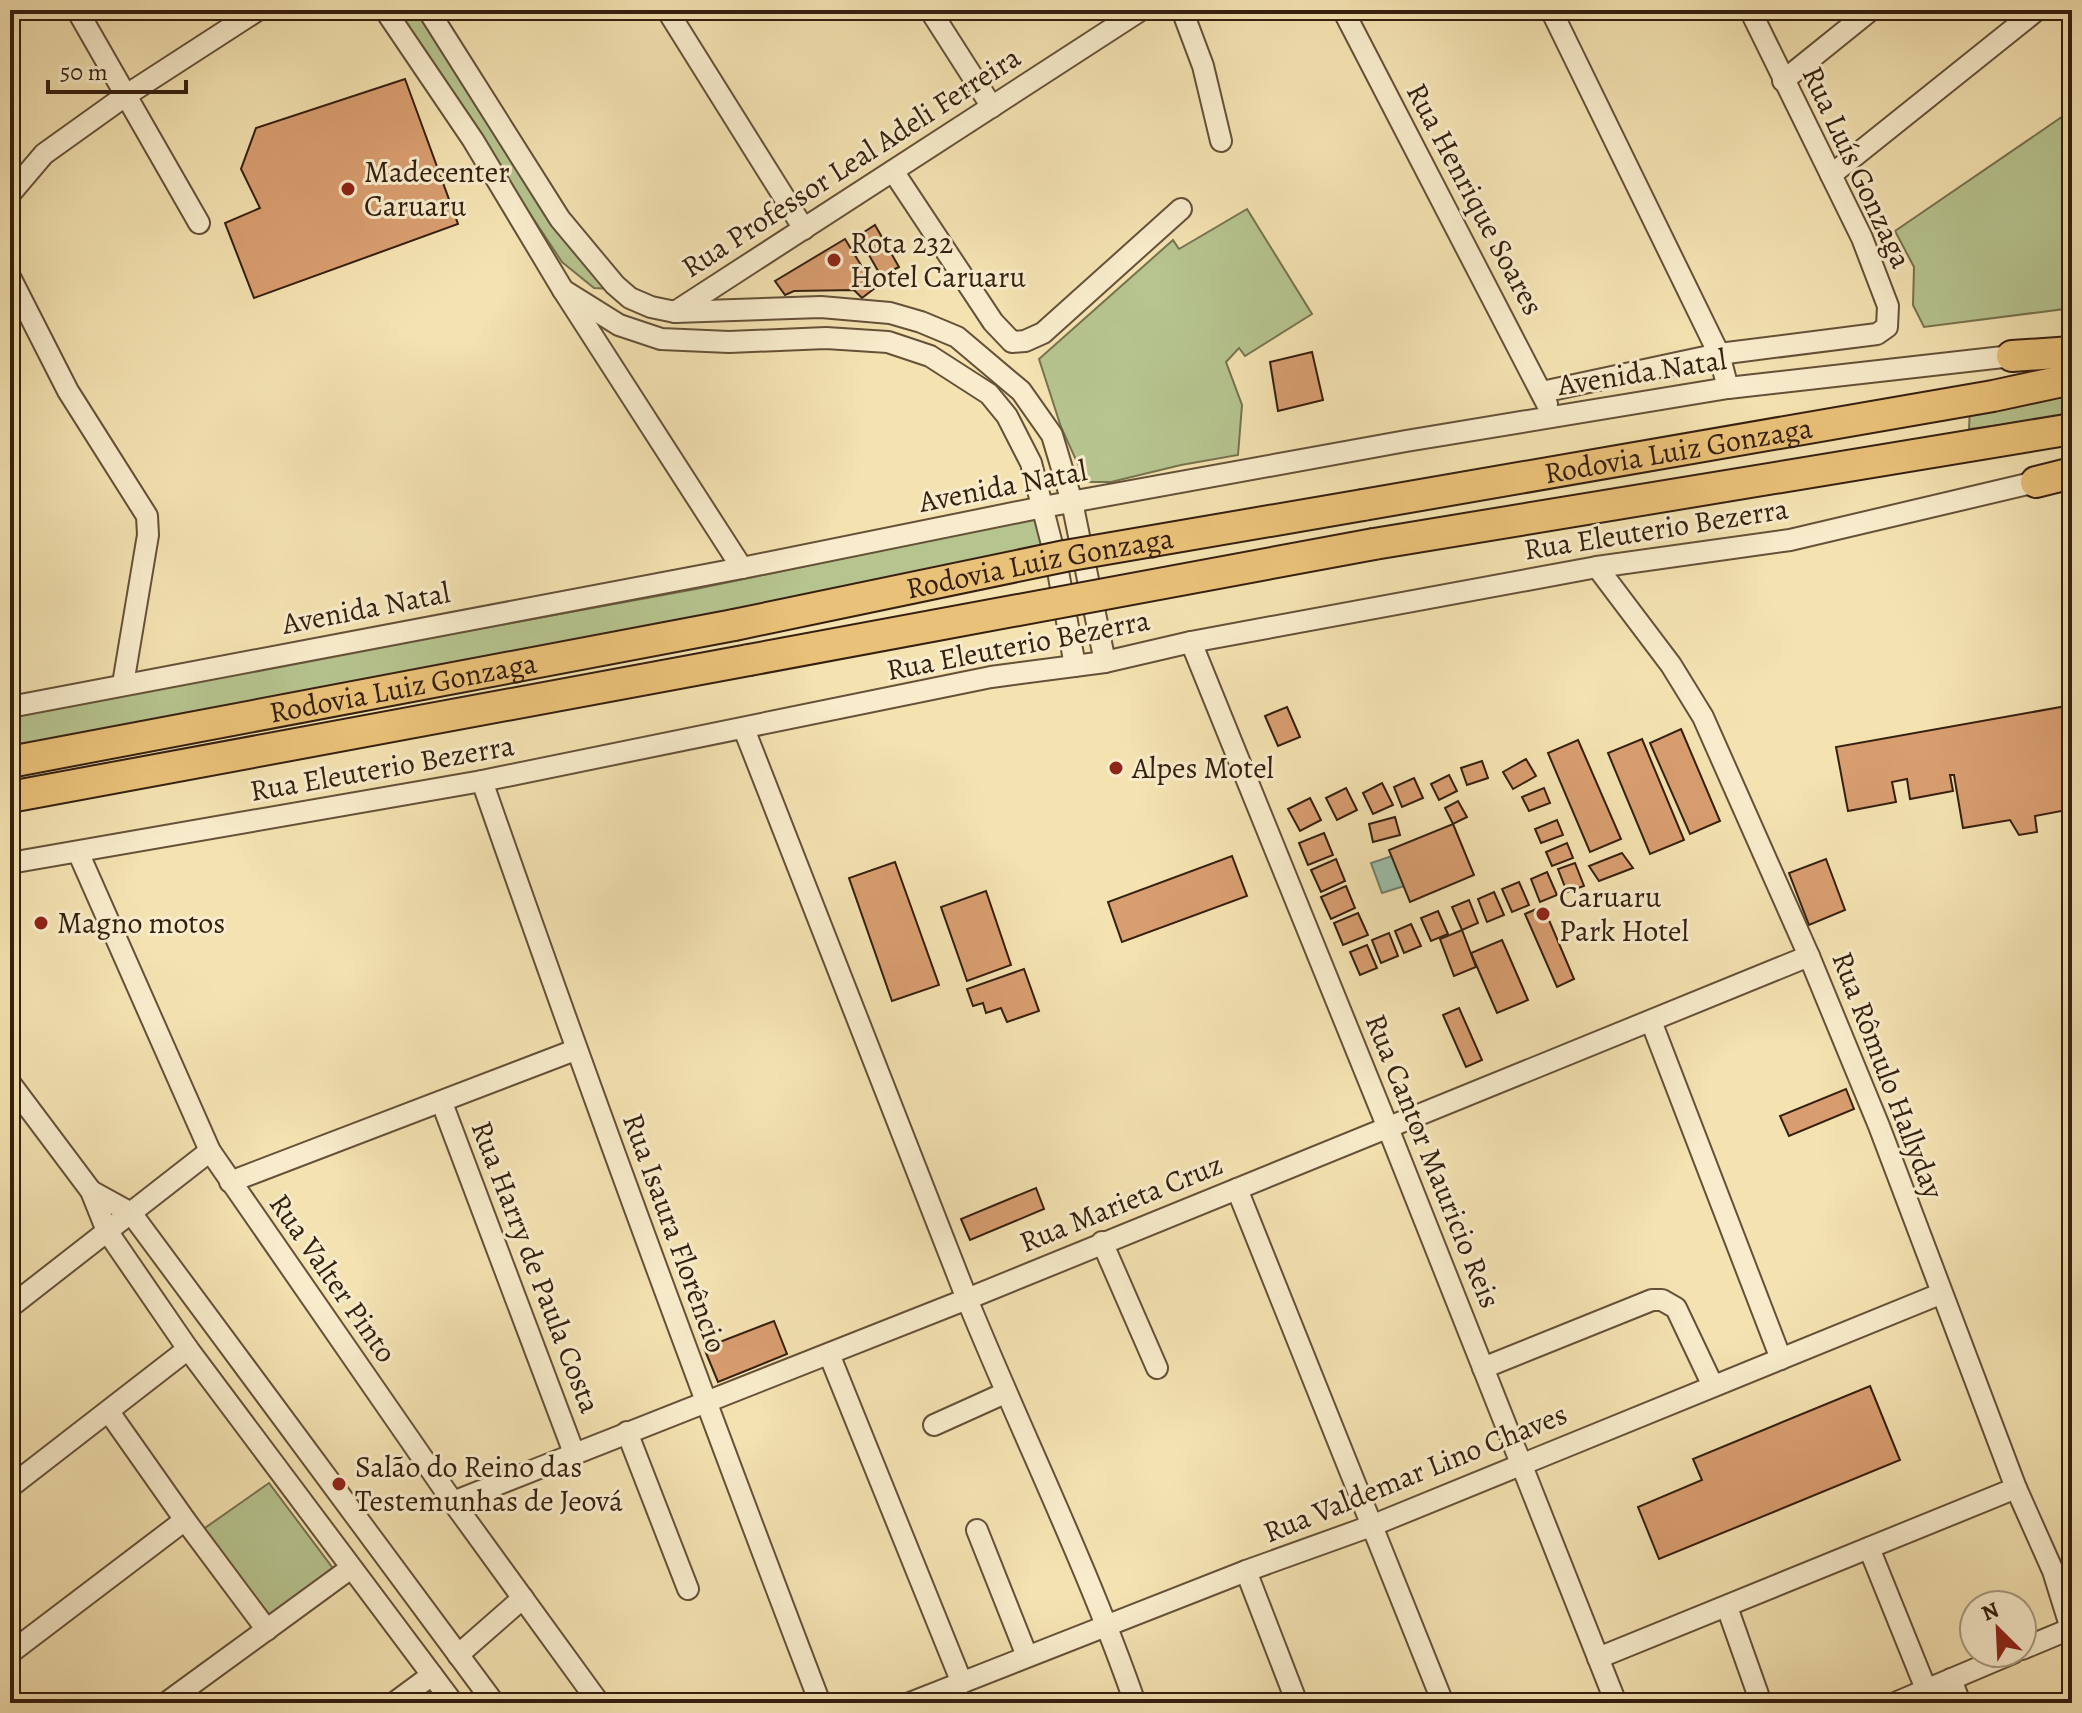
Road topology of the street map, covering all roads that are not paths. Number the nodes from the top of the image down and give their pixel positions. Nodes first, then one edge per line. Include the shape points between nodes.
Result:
1 (77, 10) edge
2 (258, 10) edge
3 (385, 10) edge
4 (428, 10) edge
5 (667, 10) edge
6 (930, 10) edge
7 (1182, 10) edge
8 (1343, 10) edge
9 (1551, 10) edge
10 (1750, 10) edge
11 (1871, 10) edge
12 (2037, 10) edge
13 (1132, 12) edge
14 (445, 37) junction
15 (416, 56) junction
16 (1783, 81) junction
17 (125, 96) junction
18 (992, 107) junction
19 (1221, 141) dead end
20 (893, 171) junction
21 (1831, 175) junction
22 (10, 194) edge
23 (1181, 209) dead end
24 (199, 223) dead end
25 (804, 229) junction
26 (10, 277) edge
27 (563, 290) junction
28 (675, 312) junction
29 (2072, 352) edge
30 (1719, 354) junction
31 (2012, 356) joint
32 (2072, 379) edge
33 (1728, 388) junction
34 (1542, 392) junction
35 (1552, 417) junction
36 (2072, 429) edge
37 (2072, 473) edge
38 (2036, 482) joint
39 (1072, 502) junction
40 (1043, 507) junction
41 (1597, 567) junction
42 (742, 568) junction
43 (1191, 642) junction
44 (1105, 662) junction
45 (1075, 666) junction
46 (123, 684) junction
47 (10, 707) edge
48 (744, 729) junction
49 (10, 762) edge
50 (482, 781) junction
51 (10, 797) edge
52 (78, 852) junction
53 (10, 863) edge
54 (1809, 956) junction
55 (1651, 1021) junction
56 (575, 1050) junction
57 (10, 1083) edge
58 (442, 1103) junction
59 (1388, 1128) junction
60 (210, 1151) junction
61 (230, 1182) junction
62 (1237, 1189) junction
63 (91, 1191) junction
64 (131, 1213) junction
65 (107, 1231) junction
66 (1102, 1242) junction
67 (1940, 1294) junction
68 (967, 1299) junction
69 (10, 1307) edge
70 (188, 1349) junction
71 (829, 1354) junction
72 (1781, 1359) junction
73 (1157, 1368) dead end
74 (1483, 1368) junction
75 (1713, 1386) junction
76 (1005, 1393) junction
77 (705, 1401) junction
78 (109, 1412) junction
79 (934, 1425) dead end
80 (627, 1432) junction
81 (574, 1453) junction
82 (1521, 1464) junction
83 (10, 1487) edge
84 (2016, 1488) junction
85 (453, 1502) junction
86 (185, 1520) junction
87 (1371, 1526) junction
88 (977, 1530) dead end
89 (1869, 1548) junction
90 (351, 1568) junction
91 (1246, 1571) junction
92 (688, 1589) dead end
93 (523, 1598) junction
94 (420, 1603) junction
95 (1727, 1607) junction
96 (393, 1623) junction
97 (1108, 1626) junction
98 (267, 1630) junction
99 (2071, 1630) edge
100 (2038, 1643) edge
101 (10, 1653) edge
102 (458, 1655) junction
103 (1027, 1656) junction
104 (1598, 1658) junction
105 (1975, 1669) edge
106 (432, 1675) junction
107 (1951, 1679) junction
108 (962, 1683) junction
109 (1926, 1689) junction
110 (166, 1703) edge
111 (394, 1703) edge
112 (453, 1703) edge
113 (494, 1703) edge
114 (599, 1703) edge
115 (820, 1703) edge
116 (910, 1703) edge
117 (1135, 1703) edge
118 (1297, 1703) edge
119 (1443, 1703) edge
120 (1616, 1703) edge
121 (1761, 1703) edge
122 (1895, 1703) edge
123 (1960, 1703) edge

1 - 17 street
2 - 17 street
3 - 15 street
4 - 14 street
5 - 25 street
6 - 18 street
7 - 19 street via 1203,66
8 - 34 street, Rua Henrique Soares
9 - 30 street
10 - 16 street, Rua Luís Gonzaga
11 - 16 street
12 - 21 street
13 - 18 street, Rua Professor Leal Adeli Ferreira
14 - 15 street
14 - 28 street via 560,219 615,285 630,298
15 - 27 street
16 - 21 street, Rua Luís Gonzaga
17 - 22 street via 44,154
17 - 24 street
18 - 20 street, Rua Professor Leal Adeli Ferreira
20 - 23 street via 993,322 1012,342 1043,333
20 - 25 street, Rua Professor Leal Adeli Ferreira
21 - 30 street, Rua Luís Gonzaga via 1888,306 1887,327 1877,334
25 - 28 street, Rua Professor Leal Adeli Ferreira
26 - 46 street via 68,391 147,516
27 - 40 street via 619,325 661,339 842,339 888,342 930,356 989,394 1007,416 1031,463
27 - 42 street
28 - 39 street via 821,307 890,313 957,337 1010,381 1052,435
29 - 31 highway
30 - 33 street
30 - 34 street
31 - 33 street, Avenida Natal
32 - 49 highway, Rodovia Luiz Gonzaga, bridge via 1065,556 734,625
33 - 35 street, Avenida Natal
34 - 35 street, Rua Henrique Soares
35 - 39 street, Avenida Natal
36 - 51 highway, Rodovia Luiz Gonzaga, bridge via 1374,544
37 - 38 highway
38 - 41 street, Rua Eleuterio Bezerra via 1790,540
39 - 40 street, Avenida Natal
39 - 44 street
40 - 42 street, Avenida Natal
40 - 45 street
41 - 43 street, Rua Eleuterio Bezerra
41 - 54 street, Rua Rômulo Hallyday via 1703,717
42 - 46 street, Avenida Natal
43 - 44 street, Rua Eleuterio Bezerra
43 - 59 street, Rua Cantor Mauricio Reis
44 - 45 street, Rua Eleuterio Bezerra
45 - 48 street, Rua Eleuterio Bezerra via 991,677
46 - 47 street, Avenida Natal
48 - 50 street, Rua Eleuterio Bezerra
48 - 68 street
50 - 52 street, Rua Eleuterio Bezerra
50 - 56 street, Rua Isaura Florêncio
52 - 53 street, Rua Eleuterio Bezerra
52 - 60 street, Rua Valter Pinto
54 - 55 street, Rua Marieta Cruz
54 - 67 street, Rua Rômulo Hallyday
55 - 59 street, Rua Marieta Cruz
55 - 72 street
56 - 58 street
56 - 77 street, Rua Isaura Florêncio
57 - 63 street
58 - 61 street
58 - 81 street, Rua Harry de Paula Costa
59 - 62 street, Rua Marieta Cruz
59 - 74 street, Rua Cantor Mauricio Reis
60 - 61 street, Rua Valter Pinto
60 - 64 street
61 - 85 street, Rua Valter Pinto
62 - 66 street, Rua Marieta Cruz
62 - 87 street
63 - 64 street
63 - 65 street
64 - 65 street
64 - 94 street
65 - 69 street
65 - 70 street
66 - 68 street, Rua Marieta Cruz
66 - 73 street
67 - 72 street, Rua Valdemar Lino Chaves
67 - 84 street, Rua Rômulo Hallyday
68 - 71 street, Rua Marieta Cruz
68 - 76 street
70 - 78 street
70 - 90 street
71 - 77 street, Rua Marieta Cruz
71 - 108 street
72 - 75 street, Rua Valdemar Lino Chaves
74 - 75 street via 1662,1300 1676,1308
74 - 82 street, Rua Cantor Mauricio Reis
75 - 82 street, Rua Valdemar Lino Chaves
76 - 79 street
76 - 97 street
77 - 80 street, Rua Marieta Cruz
77 - 115 street, Rua Isaura Florêncio
78 - 83 street
78 - 86 street
80 - 81 street, Rua Marieta Cruz
80 - 92 street
81 - 85 street, Rua Marieta Cruz
82 - 87 street, Rua Valdemar Lino Chaves
82 - 104 street, Rua Cantor Mauricio Reis
84 - 89 street
84 - 99 street, Rua Rômulo Hallyday via 2053,1571
85 - 93 street, Rua Valter Pinto
86 - 98 street
86 - 101 street
87 - 91 street, Rua Valdemar Lino Chaves
87 - 119 street
88 - 103 street
89 - 95 street
89 - 109 street
90 - 96 street
90 - 98 street
91 - 97 street, Rua Valdemar Lino Chaves
91 - 118 street
93 - 102 street
93 - 114 street, Rua Valter Pinto
94 - 96 street
94 - 102 street
95 - 104 street
95 - 121 street
96 - 106 street
97 - 103 street, Rua Valdemar Lino Chaves
97 - 117 street
98 - 110 street
99 - 100 street
102 - 113 street
103 - 108 street, Rua Valdemar Lino Chaves
104 - 120 street, Rua Cantor Mauricio Reis
105 - 107 street
106 - 111 street
106 - 112 street
107 - 109 street
107 - 123 street
108 - 116 street, Rua Valdemar Lino Chaves
109 - 122 street

